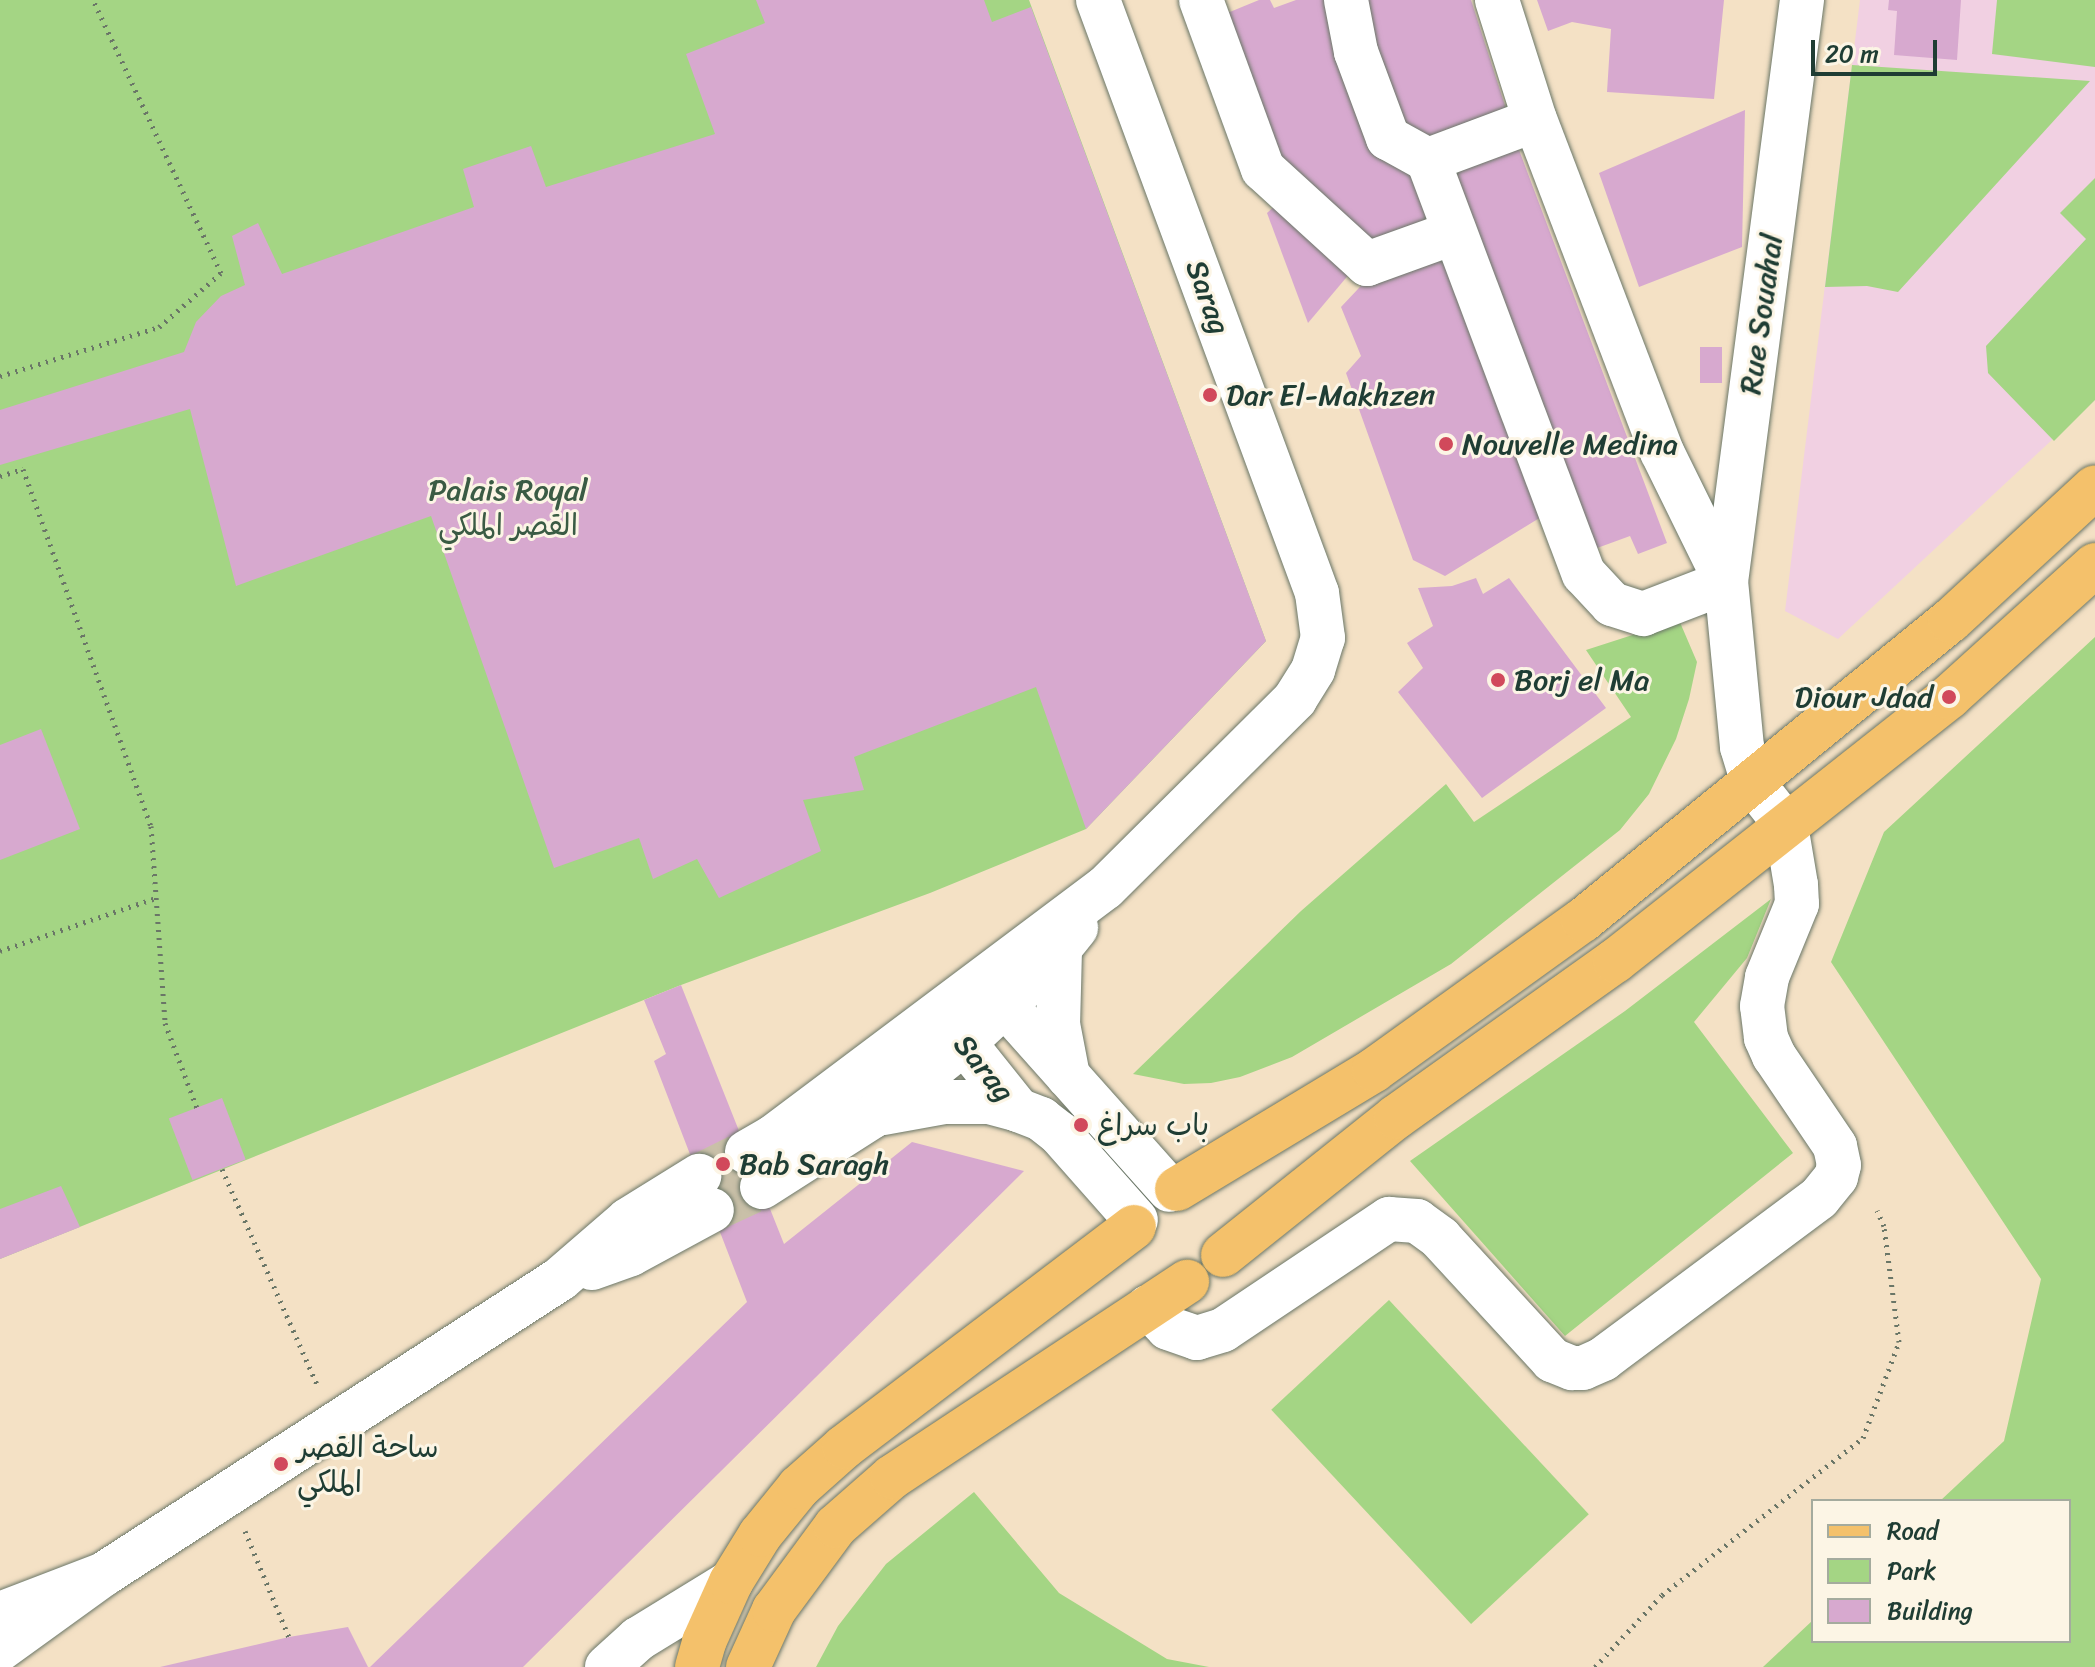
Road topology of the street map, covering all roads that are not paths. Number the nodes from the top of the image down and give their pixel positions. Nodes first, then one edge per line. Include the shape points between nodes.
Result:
1 (1098, 0) edge
2 (1201, 0) edge
3 (1346, 0) edge
4 (1497, 0) edge
5 (1802, 0) edge
6 (1535, 120) junction
7 (1428, 160) junction
8 (1453, 233) junction
9 (2095, 487) edge
10 (2095, 565) edge
11 (1726, 582) junction
12 (1753, 783) junction
13 (1786, 825) junction
14 (1105, 888) junction
15 (1060, 950) junction
16 (993, 992) junction
17 (951, 1027) junction
18 (1068, 1076) junction
19 (1018, 1110) junction
20 (873, 1116) junction
21 (1173, 1190) junction
22 (705, 1193) tunnel mouth
23 (1135, 1224) junction
24 (1223, 1255) junction
25 (1187, 1282) junction
26 (1148, 1307) junction
27 (104, 1574) junction
28 (731, 1582) junction
29 (0, 1614) edge
30 (0, 1649) edge
31 (607, 1667) edge
32 (697, 1667) edge
33 (748, 1667) edge

1 - 14 street, Sarag via 1317,593 1323,638 1313,670 1295,699
2 - 8 street via 1263,169 1367,264
3 - 7 street via 1356,52 1388,138
4 - 6 street
5 - 11 street, Rue Souahal
6 - 7 street
6 - 11 street via 1662,452
7 - 8 street
8 - 11 street via 1584,574 1596,590 1612,604 1643,614
9 - 12 main road via 1950,621
10 - 13 main road via 1949,697
11 - 12 street, Rue Souahal via 1742,747
12 - 13 street
12 - 21 main road via 1583,920 1374,1070
13 - 24 main road via 1615,961 1396,1117
13 - 26 street via 1797,904 1775,951 1762,1006 1774,1056 1839,1155 1836,1177 1819,1198 1603,1359 1583,1368 1552,1360 1440,1238 1417,1221 1389,1219 1223,1330 1197,1338 1168,1328
14 - 15 street
14 - 16 street
15 - 16 street
15 - 18 street via 1058,1024
16 - 17 street
16 - 18 street, Sarag
17 - 19 street, Sarag
17 - 20 street
17 - 20 street via 773,1137 755,1170
18 - 21 street, Sarag
19 - 20 street via 989,1102 944,1102
19 - 23 street, Sarag via 1059,1133
21 - 23 main road via 1144,1205
21 - 24 main road via 1200,1194 1218,1210 1227,1240
22 - 27 street via 631,1254 560,1279
23 - 25 main road via 1137,1256 1146,1268 1158,1278
23 - 28 main road via 844,1447 799,1487
24 - 25 main road via 1214,1269
25 - 26 main road
26 - 33 main road via 892,1477 836,1526 774,1610
27 - 29 street
27 - 30 street
28 - 31 street via 638,1639
28 - 32 main road

